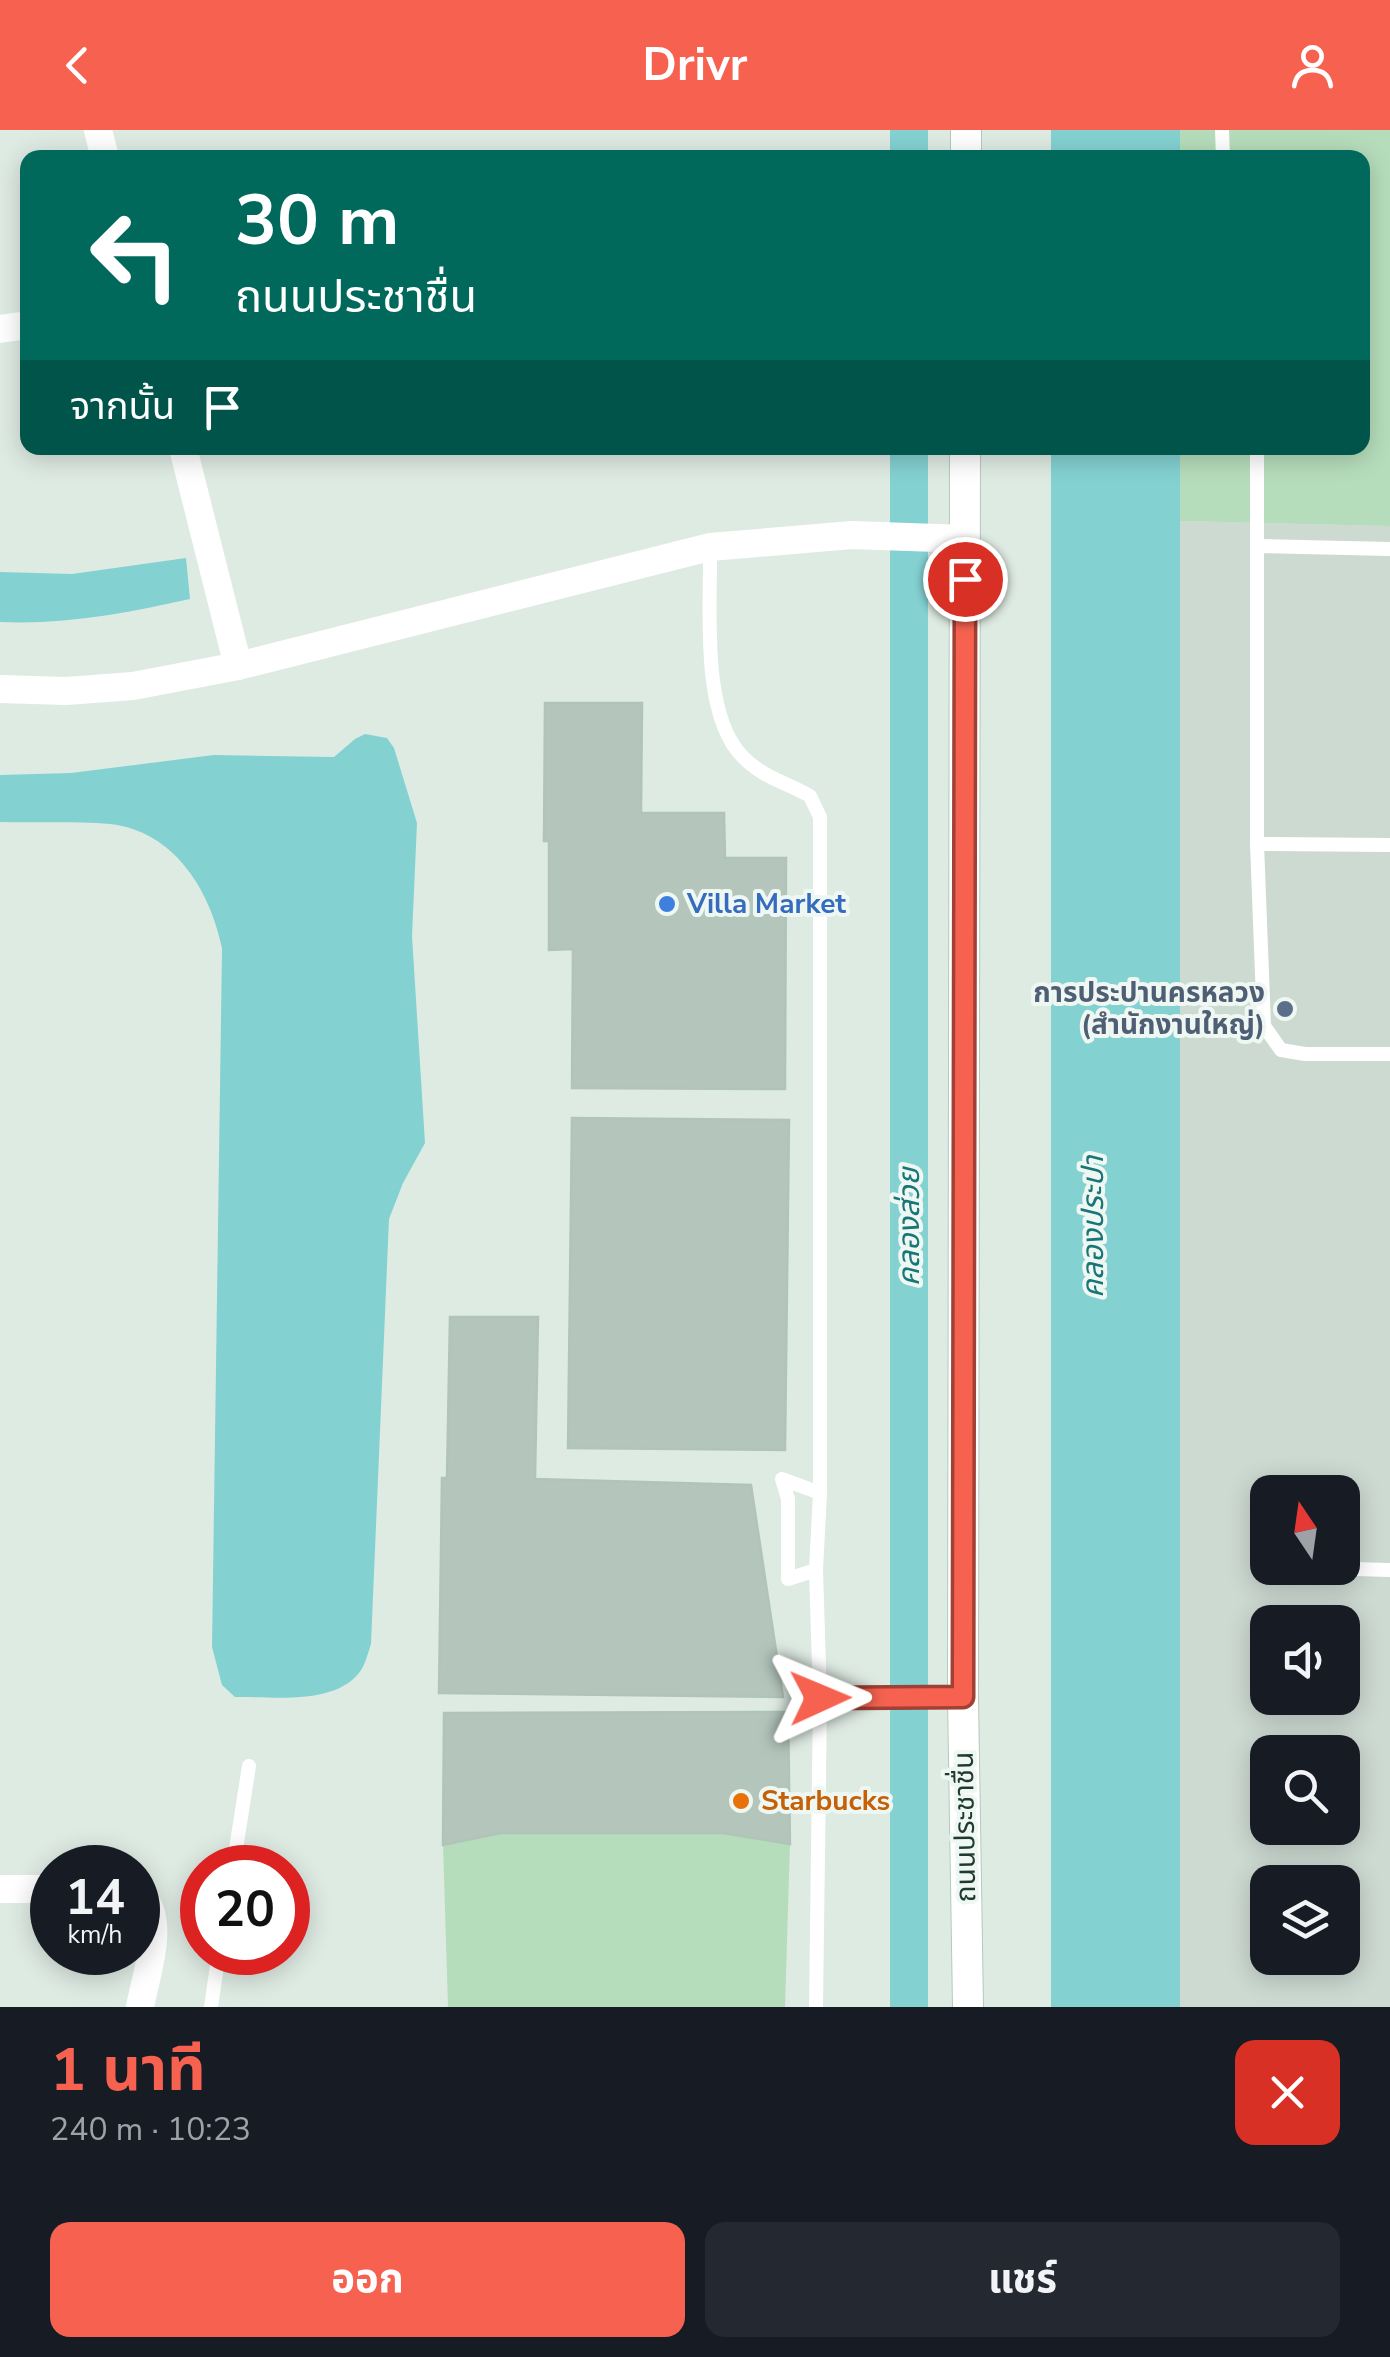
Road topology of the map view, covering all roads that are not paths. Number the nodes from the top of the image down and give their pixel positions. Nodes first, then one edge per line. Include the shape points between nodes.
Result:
1 (185, 455) edge
2 (965, 455) edge
3 (1257, 455) edge
4 (965, 539) junction
5 (1257, 546) junction
6 (710, 547) junction
7 (1390, 549) edge
8 (238, 666) junction
9 (0, 689) edge
10 (1257, 844) junction
11 (1390, 845) edge
12 (1390, 1054) edge
13 (820, 1493) junction
14 (1360, 1569) edge
15 (816, 1570) junction
16 (1390, 1570) edge
17 (963, 1697) junction
18 (820, 1698) junction
19 (249, 1766) dead end
20 (237, 1845) edge
21 (0, 1888) edge
22 (30, 1889) edge
23 (146, 1975) edge
24 (216, 1975) edge
25 (140, 2007) edge
26 (211, 2007) edge
27 (816, 2007) edge
28 (968, 2007) edge

1 - 8 street
2 - 4 main road, ถนนประชาชื่น
3 - 5 lane
4 - 6 street via 852,535
4 - 17 main road, ถนนประชาชื่น
5 - 7 lane
5 - 10 lane
6 - 8 street
6 - 13 lane via 713,691 721,726 744,758 810,796 820,817
8 - 9 street via 133,686
10 - 11 lane
10 - 12 lane via 1264,1026 1281,1050
13 - 15 lane
13 - 15 lane via 782,1479 788,1580
14 - 16 lane
15 - 18 lane
17 - 18 lane
17 - 28 main road, ถนนประชาชื่น
18 - 27 lane
19 - 20 lane
21 - 22 street
23 - 25 street
24 - 26 lane

